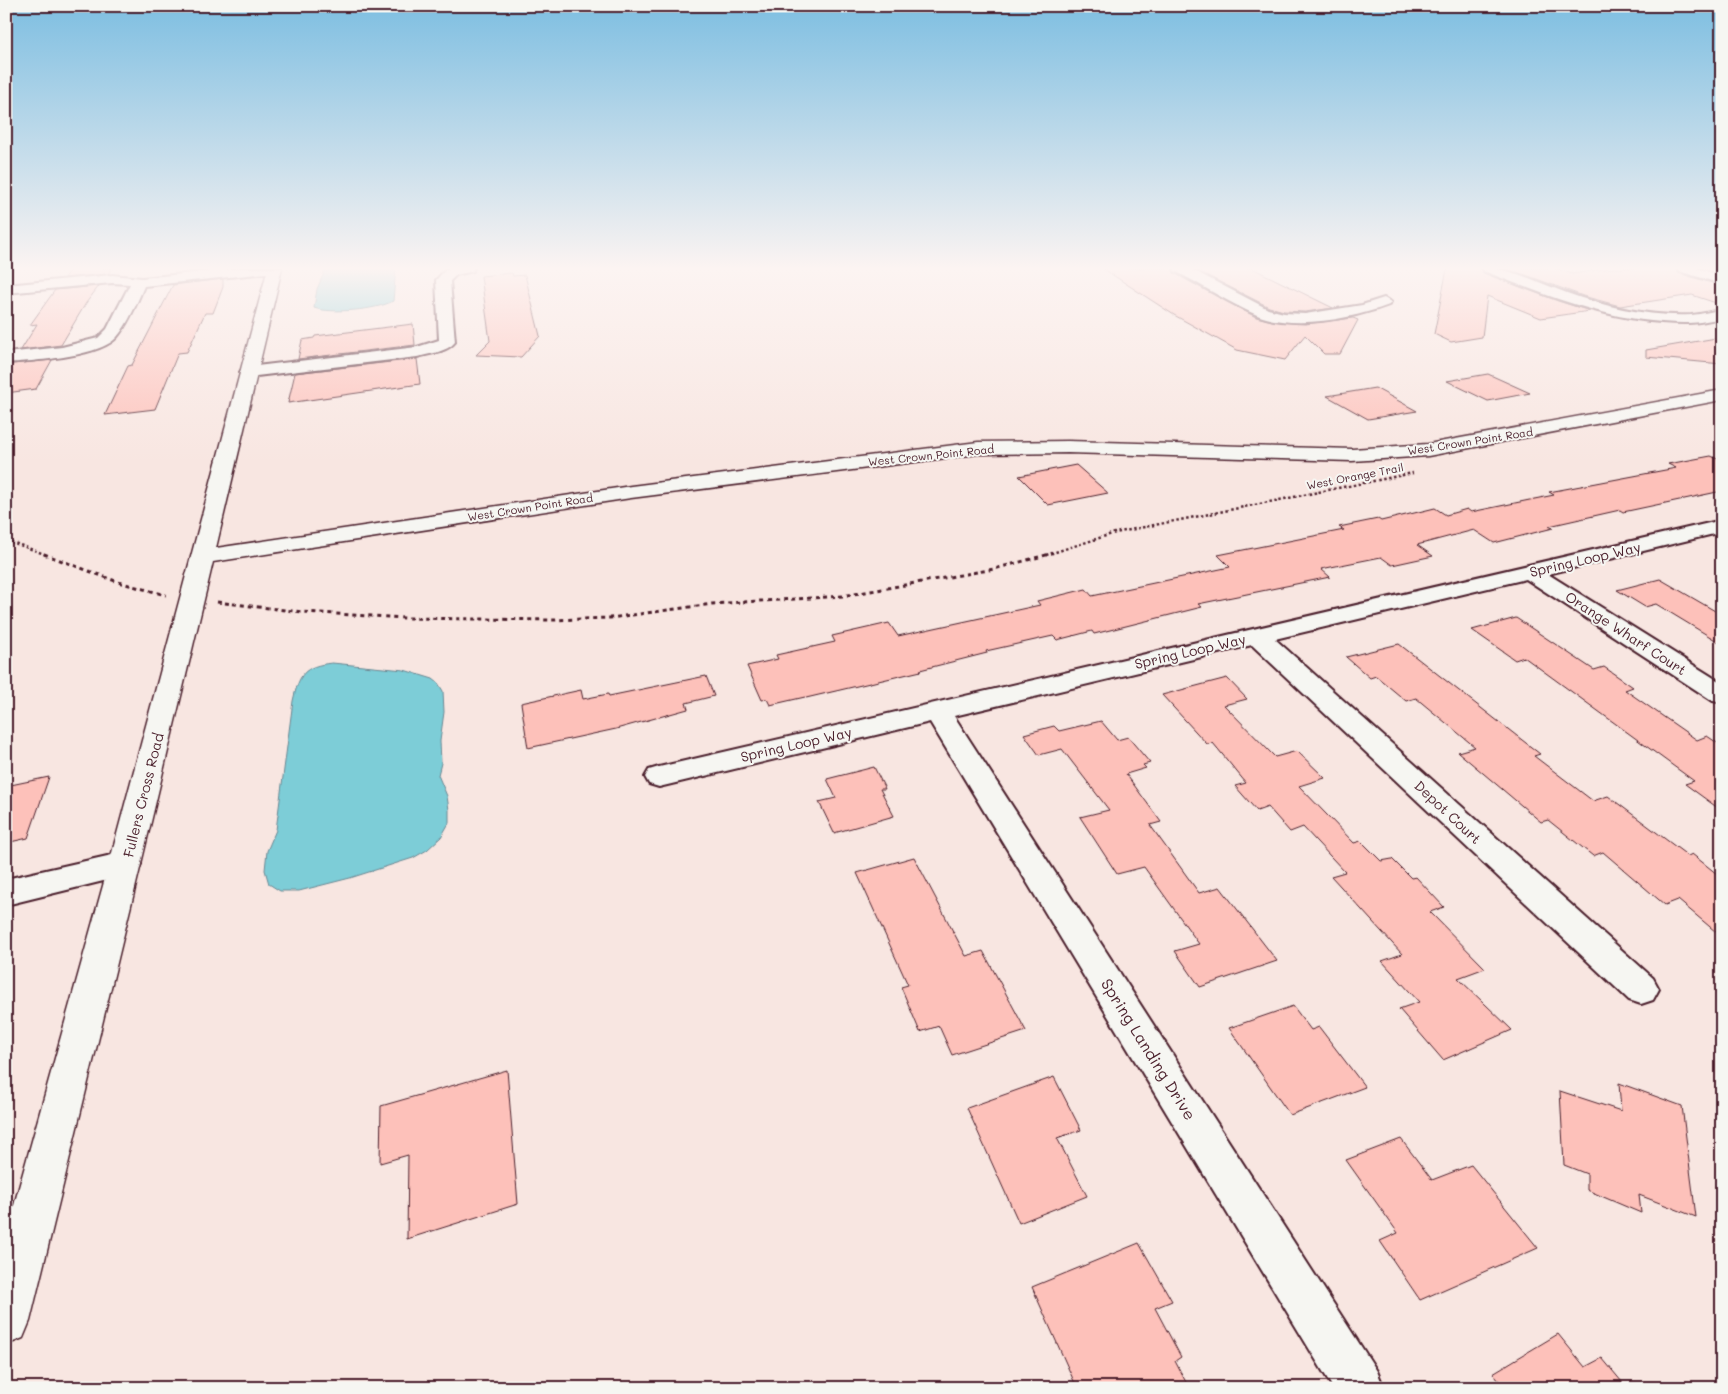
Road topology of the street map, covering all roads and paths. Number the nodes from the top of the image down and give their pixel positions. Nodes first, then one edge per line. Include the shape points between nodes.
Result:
1 (112, 333) edge
2 (258, 333) edge
3 (447, 333) edge
4 (6, 358) edge
5 (248, 372) junction
6 (1722, 395) edge
7 (1418, 472) dead end
8 (1722, 526) edge
9 (6, 540) edge
10 (202, 557) junction
11 (1530, 572) junction
12 (170, 596) dead end
13 (227, 603) dead end
14 (1256, 635) junction
15 (1722, 695) edge
16 (937, 711) junction
17 (659, 777) dead end
18 (125, 864) junction
19 (6, 892) edge
20 (1641, 989) dead end
21 (6, 1321) edge
22 (1360, 1388) edge

1 - 4 street via 101,342 56,353
2 - 5 street, Fullers Cross Road
3 - 5 street via 447,342 417,352
5 - 10 street, Fullers Cross Road
6 - 10 street, West Crown Point Road via 1428,450 1352,455 1068,447 978,448 631,492
7 - 13 path, West Orange Trail via 1114,533 994,569 843,596 697,605 610,618 553,620 302,612
8 - 11 street, Spring Loop Way
9 - 12 path via 118,582
10 - 18 street, Fullers Cross Road
11 - 14 street, Spring Loop Way
11 - 15 street, Orange Wharf Court
14 - 16 street, Spring Loop Way
14 - 20 street, Depot Court
16 - 17 street, Spring Loop Way
16 - 22 street, Spring Landing Drive
18 - 19 street
18 - 21 street, Fullers Cross Road

